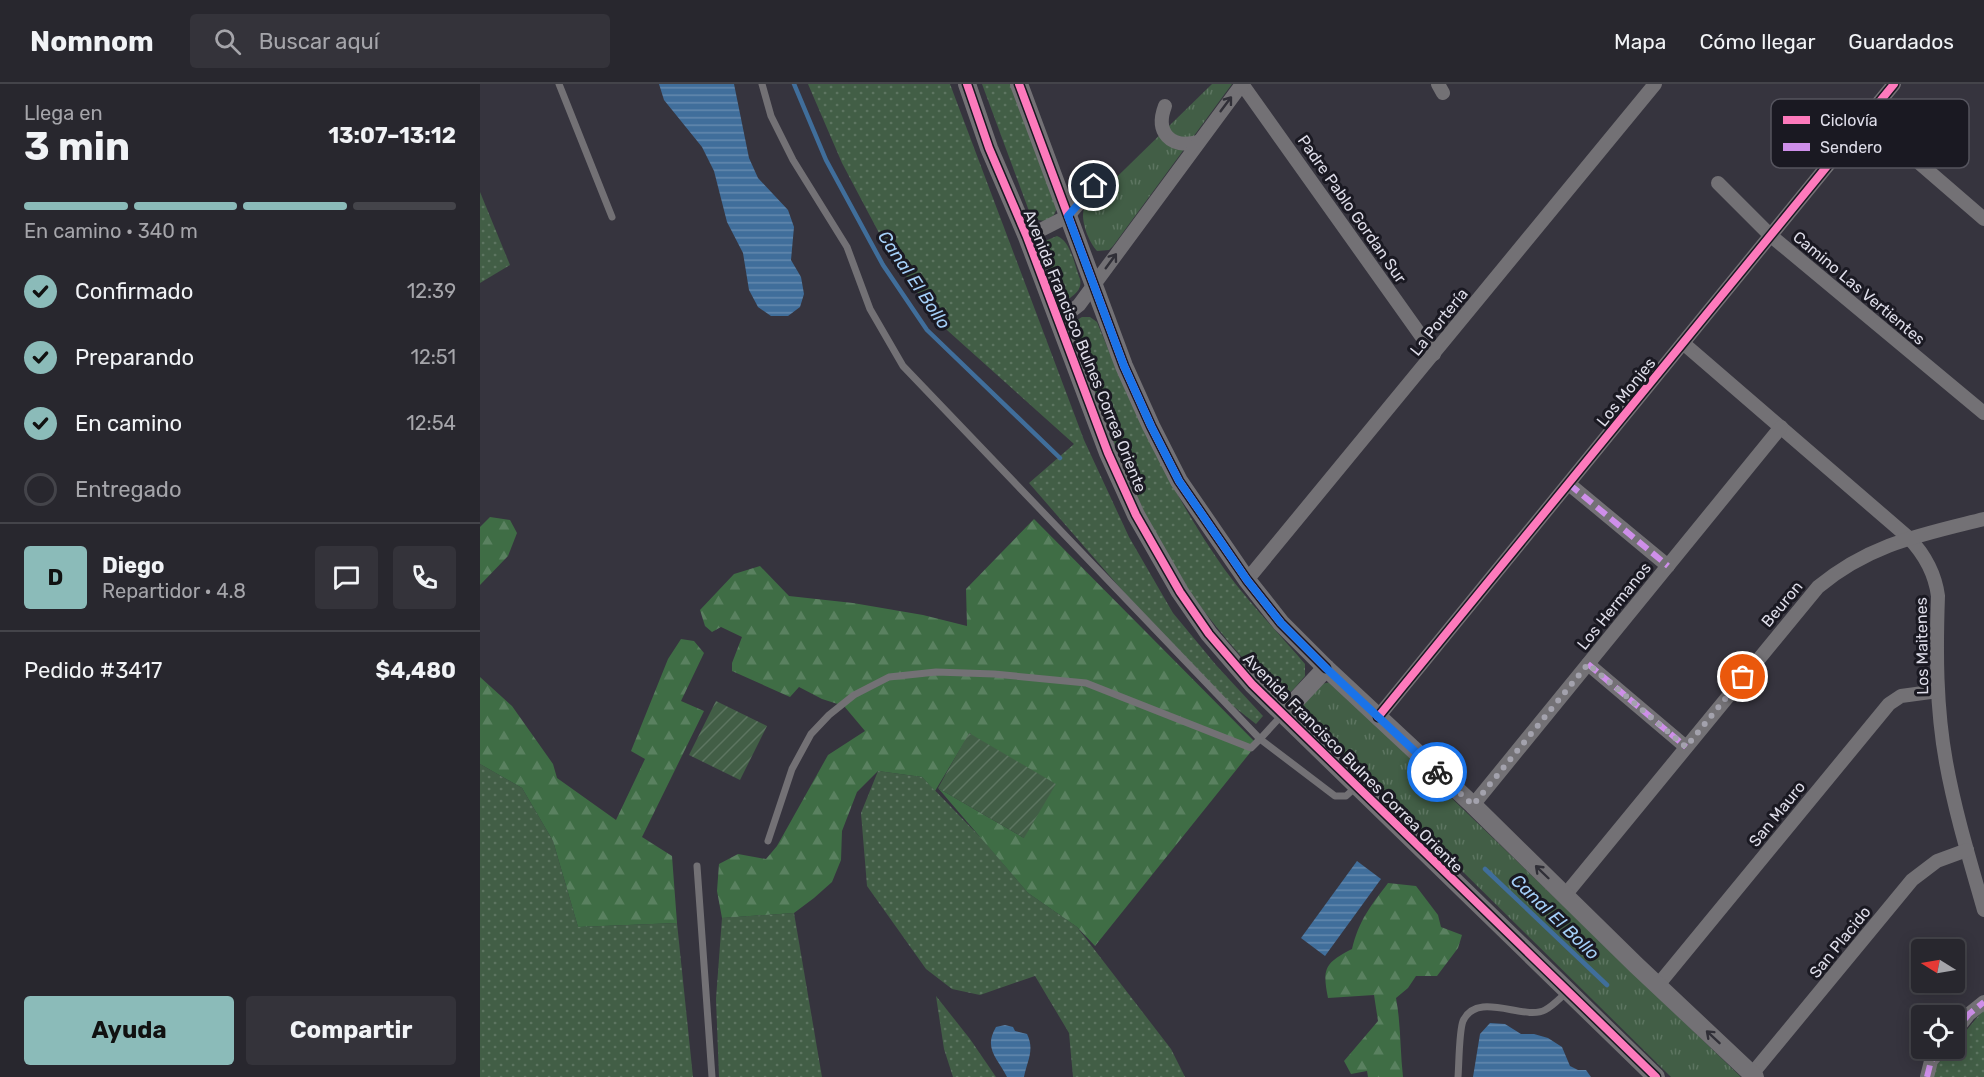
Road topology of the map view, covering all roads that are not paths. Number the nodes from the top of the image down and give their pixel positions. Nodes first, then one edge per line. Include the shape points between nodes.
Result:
1 (559, 84) edge
2 (762, 84) edge
3 (967, 84) edge
4 (1019, 84) edge
5 (1242, 84) edge
6 (1655, 84) edge
7 (1894, 84) edge
8 (1881, 99) edge
9 (1165, 106) dead end
10 (1198, 142) junction
11 (1825, 168) edge
12 (1925, 168) edge
13 (1719, 183) dead end
14 (1094, 186) dead end
15 (1068, 216) junction
16 (612, 217) dead end
17 (1984, 219) edge
18 (1770, 235) junction
19 (1027, 237) junction
20 (1094, 285) junction
21 (1057, 318) junction
22 (1683, 343) junction
23 (1434, 354) junction
24 (1984, 413) edge
25 (1781, 427) junction
26 (1569, 484) junction
27 (1984, 519) edge
28 (1909, 538) junction
29 (1668, 566) junction
30 (1247, 580) junction
31 (1588, 664) junction
32 (1326, 668) junction
33 (1938, 691) junction
34 (1283, 714) junction
35 (1378, 717) junction
36 (1260, 739) junction
37 (1686, 747) junction
38 (1356, 787) junction
39 (1473, 805) junction
40 (768, 841) dead end
41 (1967, 850) junction
42 (697, 866) dead end
43 (1566, 894) junction
44 (1984, 910) edge
45 (1658, 986) junction
46 (1567, 992) junction
47 (1984, 1002) edge
48 (1965, 1019) edge
49 (1933, 1059) edge
50 (1754, 1076) edge
51 (712, 1077) edge
52 (1458, 1077) edge
53 (1656, 1077) edge
54 (1927, 1077) edge

1 - 16 lane
2 - 36 lane via 771,116 847,247 870,309 903,366
3 - 19 street, Avenida Francisco Bulnes Correa Oriente
4 - 15 street, Avenida Francisco Bulnes Correa Oriente
10 -> 5 street
5 - 23 street, Padre Pablo Gordan Sur
6 - 23 street, La Portería
7 - 8 street, Los Monjes
9 - 10 street via 1160,118 1163,131 1172,141 1185,146
20 -> 10 street
11 - 18 street, Los Monjes
12 - 17 street
13 - 18 street, Camino Las Vertientes
14 - 15 street
15 - 19 street
15 - 20 street, Avenida Francisco Bulnes Correa Oriente
18 - 22 street, Los Monjes
18 - 24 street, Camino Las Vertientes
19 - 21 street, Avenida Francisco Bulnes Correa Oriente
20 - 21 street via 1079,304
20 - 30 street, Avenida Francisco Bulnes Correa Oriente via 1124,366 1174,472
21 - 34 street, Avenida Francisco Bulnes Correa Oriente via 1108,453 1160,559 1209,634
22 - 25 street, Los Maitenes
22 - 26 street, Los Monjes
23 - 30 street, La Portería
25 - 28 street, Los Maitenes
25 - 29 street, Los Hermanos
26 - 29 street
26 - 35 street, Los Monjes
27 - 28 street, Beuron
28 - 33 street, Los Maitenes via 1928,564 1936,585
28 - 37 street, Beuron via 1858,558 1818,588
29 - 31 street, Los Hermanos
30 - 32 street, Avenida Francisco Bulnes Correa Oriente via 1281,623
31 - 37 street
31 - 39 street, Los Hermanos
32 - 34 street
32 - 35 street, Avenida Francisco Bulnes Correa Oriente
33 - 41 street, Los Maitenes via 1947,768
33 - 45 street, San Mauro via 1901,696 1889,704
34 - 36 lane
34 - 38 street, Avenida Francisco Bulnes Correa Oriente
35 - 39 street, Avenida Francisco Bulnes Correa Oriente
36 - 38 lane via 1335,796 1346,796
36 - 40 lane via 1251,748 1086,683 936,672 889,677 854,695 811,734 792,769
37 - 43 street, Beuron
38 - 46 street, Avenida Francisco Bulnes Correa Oriente
43 -> 39 street, Avenida Francisco Bulnes Correa Oriente
41 - 44 street, Los Maitenes
41 - 50 street, San Placido via 1937,861 1912,880
42 - 51 lane
43 - 45 street, Avenida Francisco Bulnes Correa Oriente
50 -> 45 street, Avenida Francisco Bulnes Correa Oriente
46 - 52 lane via 1544,1011 1528,1013 1489,1006 1469,1014 1462,1022
46 - 53 street, Avenida Francisco Bulnes Correa Oriente
47 - 48 street
49 - 54 street

